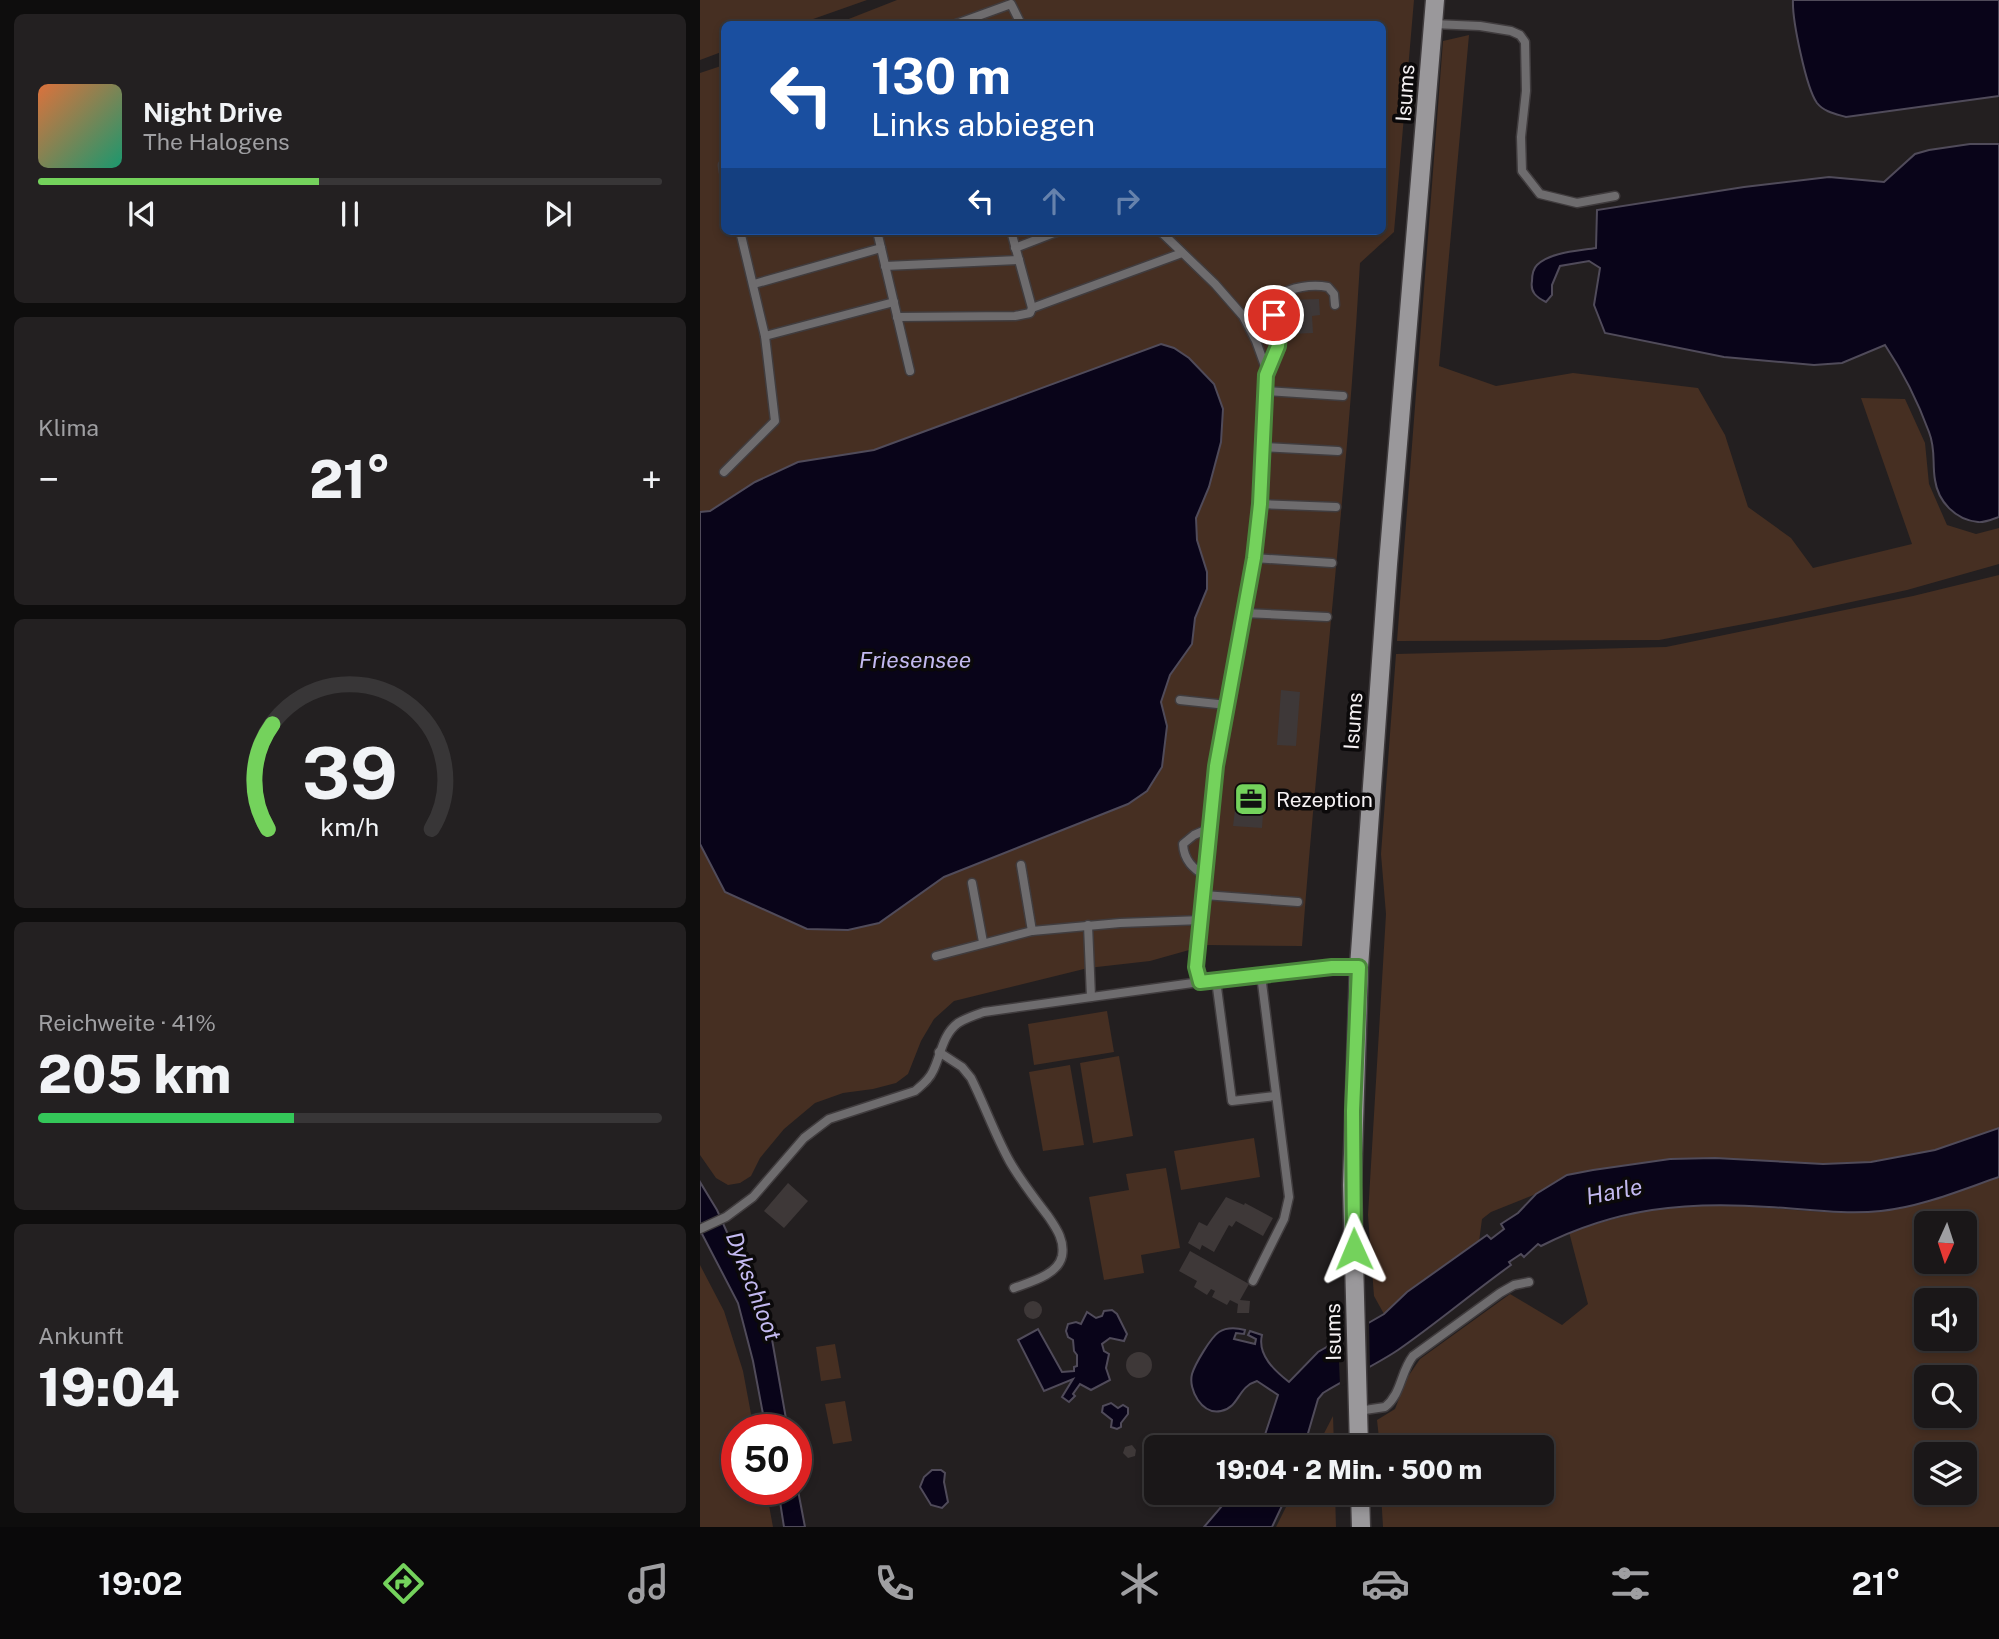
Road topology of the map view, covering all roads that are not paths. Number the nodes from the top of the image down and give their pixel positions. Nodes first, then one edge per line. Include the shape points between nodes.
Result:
1 (1435, 0) edge
2 (964, 21) edge
3 (1020, 21) edge
4 (1433, 24) junction
5 (1615, 196) dead end
6 (741, 235) edge
7 (878, 235) edge
8 (1012, 235) edge
9 (1049, 235) edge
10 (1164, 235) edge
11 (881, 248) junction
12 (1016, 248) junction
13 (1182, 253) junction
14 (1019, 260) junction
15 (885, 266) junction
16 (754, 284) junction
17 (894, 302) junction
18 (1335, 305) dead end
19 (1267, 306) junction
20 (1032, 308) junction
21 (897, 317) junction
22 (1244, 319) junction
23 (765, 336) junction
24 (910, 371) dead end
25 (1266, 375) junction
26 (1267, 391) junction
27 (1343, 396) dead end
28 (1263, 447) junction
29 (1338, 451) dead end
30 (724, 472) dead end
31 (1260, 504) junction
32 (1336, 507) dead end
33 (1254, 558) junction
34 (1332, 563) dead end
35 (1244, 613) junction
36 (1327, 617) dead end
37 (1180, 700) dead end
38 (1227, 705) junction
39 (1210, 828) junction
40 (1021, 866) dead end
41 (1206, 877) junction
42 (972, 883) dead end
43 (1204, 895) junction
44 (1297, 902) dead end
45 (1202, 920) junction
46 (1088, 925) junction
47 (1032, 931) junction
48 (983, 942) junction
49 (936, 956) dead end
50 (1359, 967) junction
51 (1261, 975) junction
52 (1216, 980) junction
53 (1200, 982) junction
54 (1091, 997) junction
55 (939, 1052) junction
56 (1275, 1096) junction
57 (700, 1229) edge
58 (1253, 1280) dead end
59 (1530, 1282) dead end
60 (1014, 1288) dead end
61 (1357, 1403) junction
62 (1358, 1435) edge
63 (1360, 1505) edge
64 (1361, 1527) edge

1 - 4 main road, Isums
2 - 3 lane via 1011,4
4 - 5 lane via 1480,26 1520,35 1525,42 1526,91 1522,170 1540,194 1577,203
4 - 50 main road, Isums
6 - 16 lane
7 - 11 lane
8 - 12 lane
9 - 12 lane
10 - 13 lane
11 - 15 lane
11 - 16 lane
12 - 14 lane
13 - 20 lane
13 - 22 lane
14 - 15 lane
14 - 20 lane
15 - 17 lane
16 - 23 lane
17 - 21 lane
17 - 23 lane
18 - 19 lane via 1334,294 1319,286 1290,290
19 - 22 lane
19 - 25 lane via 1278,323 1279,335
20 - 21 lane via 1030,313 1015,316
21 - 24 lane
22 - 25 lane
23 - 30 lane via 775,421
25 - 26 lane
26 - 27 lane
26 - 28 lane
28 - 29 lane
28 - 31 lane
31 - 32 lane
31 - 33 lane
33 - 34 lane
33 - 35 lane
35 - 36 lane
35 - 38 lane
37 - 38 lane
38 - 39 lane
39 - 41 lane
39 - 41 lane via 1183,845 1184,856
40 - 47 lane
41 - 43 lane
42 - 48 lane
43 - 44 lane
43 - 45 lane
45 - 46 lane
45 - 53 lane via 1196,967
46 - 47 lane
46 - 54 lane
47 - 48 lane
48 - 49 lane
50 - 51 lane
50 - 61 main road, Isums via 1353,1111
51 - 52 lane
51 - 56 lane
52 - 53 lane
52 - 56 lane via 1231,1101
53 - 54 lane
54 - 55 lane via 984,1012 957,1024
55 - 57 lane via 933,1070 915,1091 843,1113 815,1128 753,1197
55 - 60 lane via 971,1078 1010,1162 1060,1236 1062,1255 1055,1268
56 - 58 lane via 1288,1209
59 - 61 lane via 1500,1293 1413,1356 1398,1392 1385,1407
61 - 62 main road, Isums
63 - 64 main road

